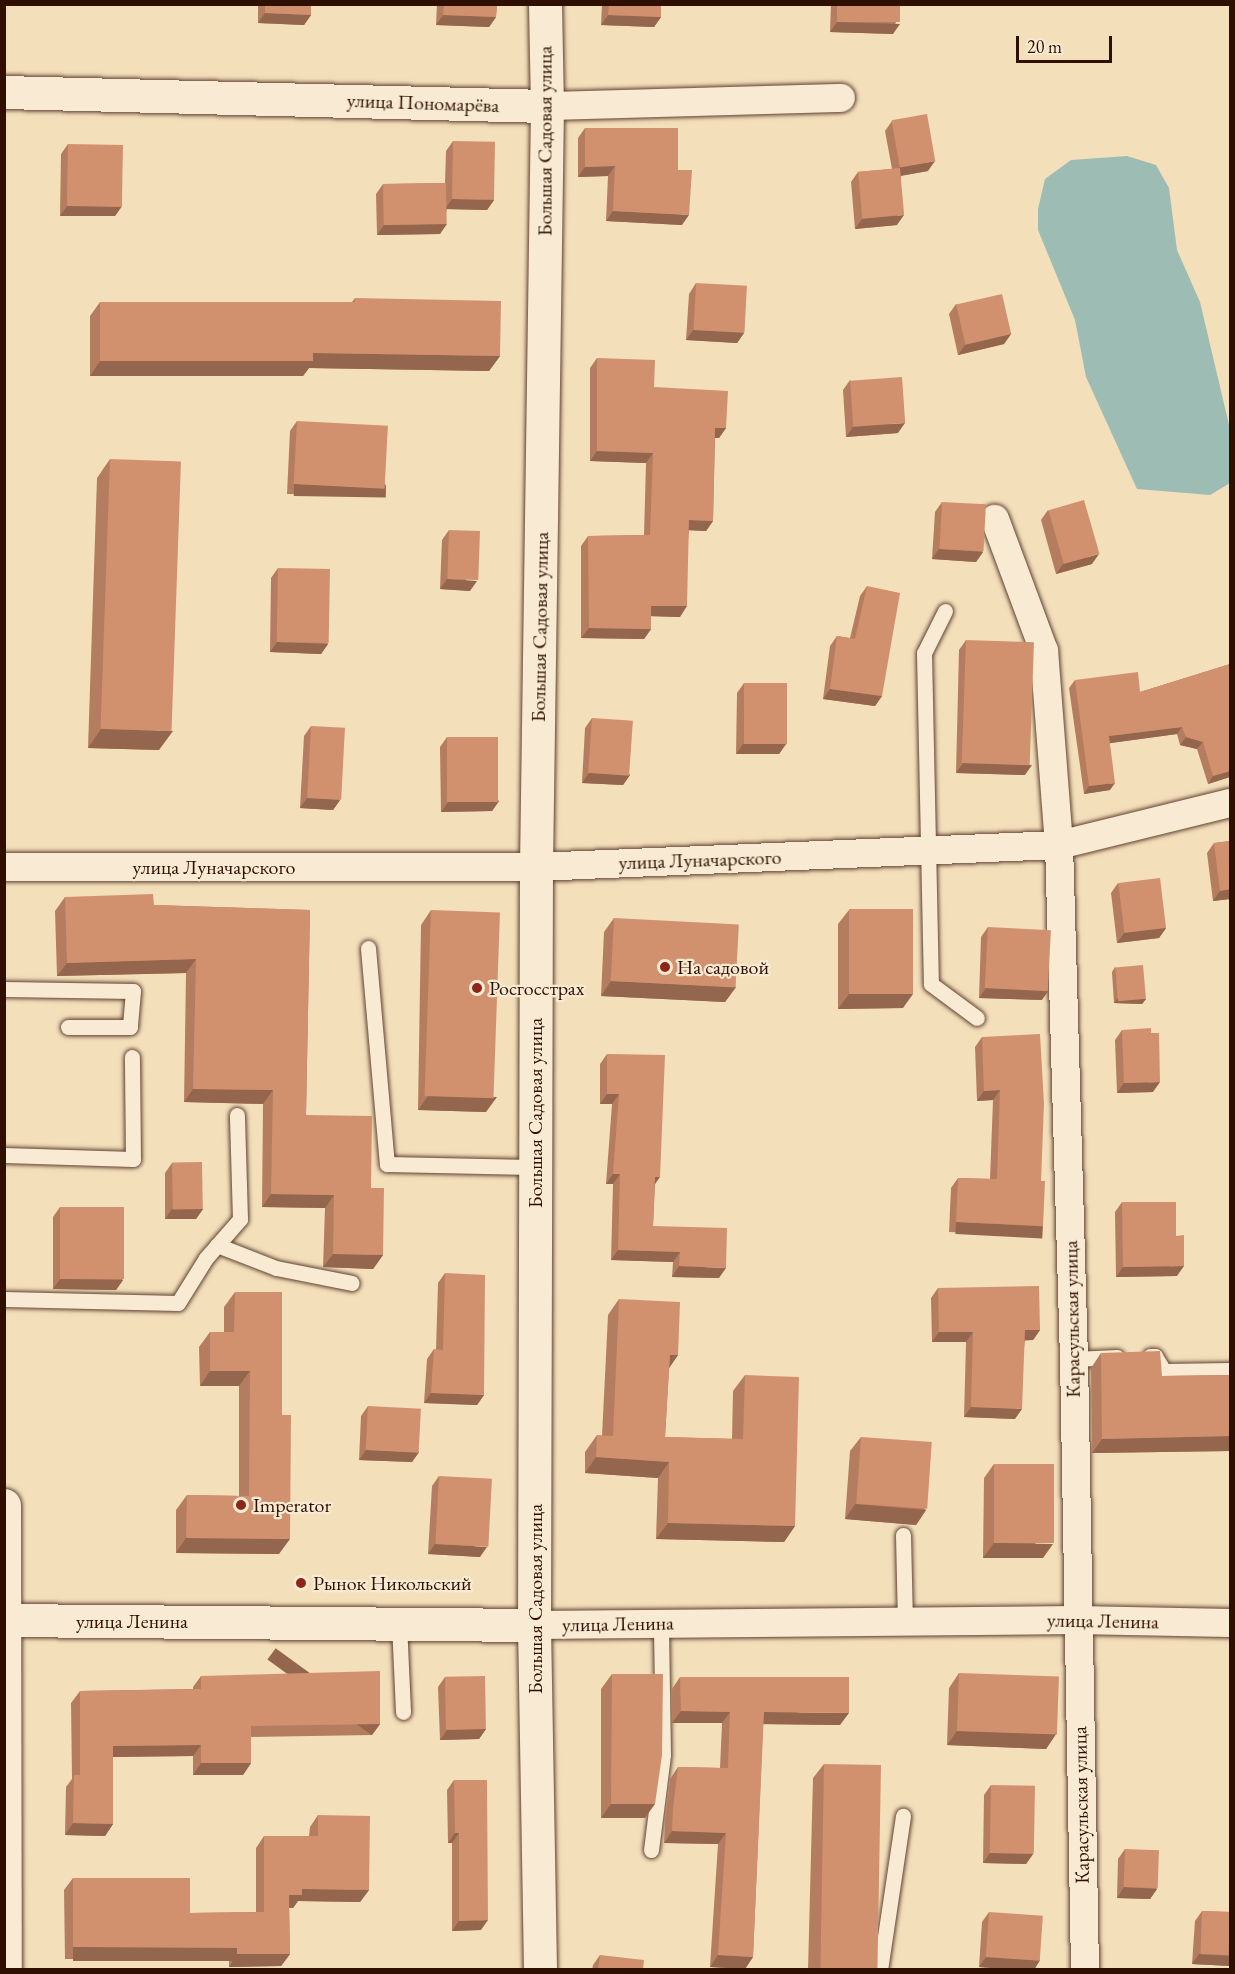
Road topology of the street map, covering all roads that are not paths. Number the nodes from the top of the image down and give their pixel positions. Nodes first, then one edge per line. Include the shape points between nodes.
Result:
1 (544, 4) edge
2 (4, 92) edge
3 (841, 98) dead end
4 (547, 106) junction
5 (995, 519) dead end
6 (945, 611) dead end
7 (1230, 802) edge
8 (1059, 846) junction
9 (928, 851) junction
10 (4, 867) edge
11 (536, 867) junction
12 (368, 948) dead end
13 (4, 989) edge
14 (977, 1018) dead end
15 (68, 1027) dead end
16 (132, 1057) dead end
17 (237, 1115) dead end
18 (4, 1155) edge
19 (535, 1167) junction
20 (217, 1245) junction
21 (352, 1283) dead end
22 (4, 1299) edge
23 (1074, 1359) junction
24 (1230, 1370) edge
25 (4, 1505) edge
26 (903, 1535) dead end
27 (6, 1620) edge
28 (1076, 1620) junction
29 (905, 1621) junction
30 (399, 1623) junction
31 (661, 1623) junction
32 (1230, 1623) edge
33 (534, 1624) junction
34 (404, 1712) dead end
35 (903, 1816) dead end
36 (5, 1846) edge
37 (651, 1850) dead end
38 (5, 1970) edge
39 (540, 1970) edge
40 (880, 1970) edge
41 (1085, 1970) edge

1 - 4 main road, Большая Садовая улица
2 - 4 main road, улица Пономарёва
3 - 4 street, улица Пономарёва
4 - 11 main road, Большая Садовая улица
5 - 8 street via 1044,651
6 - 9 lane via 924,653
7 - 8 street
8 - 9 street, улица Луначарского
8 - 23 street, Карасульская улица
9 - 11 street, улица Луначарского
9 - 14 lane via 931,984
10 - 11 street, улица Луначарского
11 - 19 main road, Большая Садовая улица
12 - 19 lane via 387,1164
13 - 15 lane via 133,991 130,1027
16 - 18 lane via 133,1159
17 - 20 lane via 240,1219
19 - 33 main road, Большая Садовая улица
20 - 21 lane via 276,1269
20 - 22 lane via 178,1303
23 - 24 lane via 1155,1356 1164,1371
23 - 28 street, Карасульская улица
25 - 27 main road
26 - 29 lane
27 - 30 main road, улица Ленина
27 - 36 main road
28 - 29 street, улица Ленина
28 - 32 street, улица Ленина
28 - 41 street, Карасульская улица
29 - 31 street, улица Ленина
30 - 33 main road, улица Ленина
30 - 34 lane
31 - 33 street, улица Ленина
31 - 37 lane via 663,1755
33 - 39 main road, Большая Садовая улица
35 - 40 lane
36 - 38 main road

